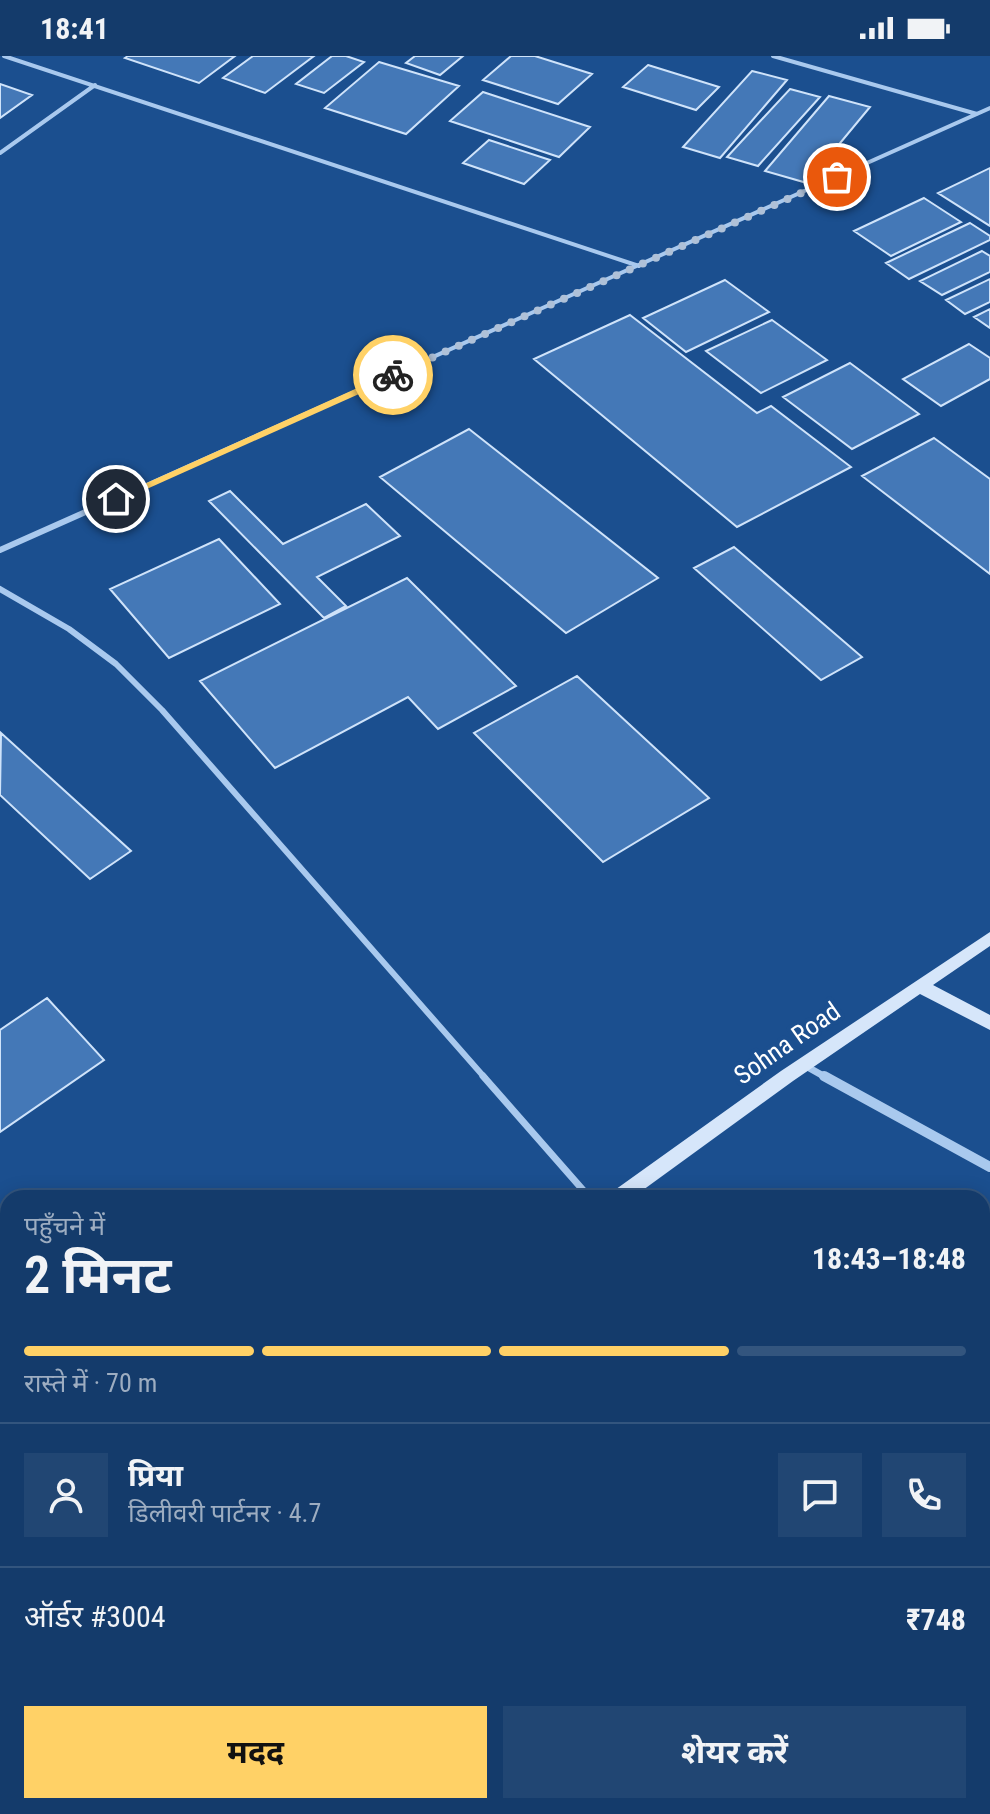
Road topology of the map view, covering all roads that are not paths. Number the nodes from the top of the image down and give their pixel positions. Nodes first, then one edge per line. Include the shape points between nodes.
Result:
1 (4, 56) edge
2 (773, 56) edge
3 (95, 85) junction
4 (990, 108) edge
5 (978, 114) junction
6 (0, 153) edge
7 (639, 266) junction
8 (0, 550) edge
9 (0, 589) edge
10 (990, 938) edge
11 (919, 986) junction
12 (990, 1023) edge
13 (803, 1065) junction
14 (990, 1167) edge
15 (583, 1190) edge
16 (629, 1190) edge

1 - 3 lane
2 - 5 lane
3 - 6 lane
3 - 7 lane
4 - 5 lane
5 - 7 lane
7 - 8 lane
9 - 15 lane via 116,664 162,710
10 - 11 main road, Sohna Road
11 - 12 main road
11 - 13 main road, Sohna Road
13 - 14 street
13 - 16 main road, Sohna Road

